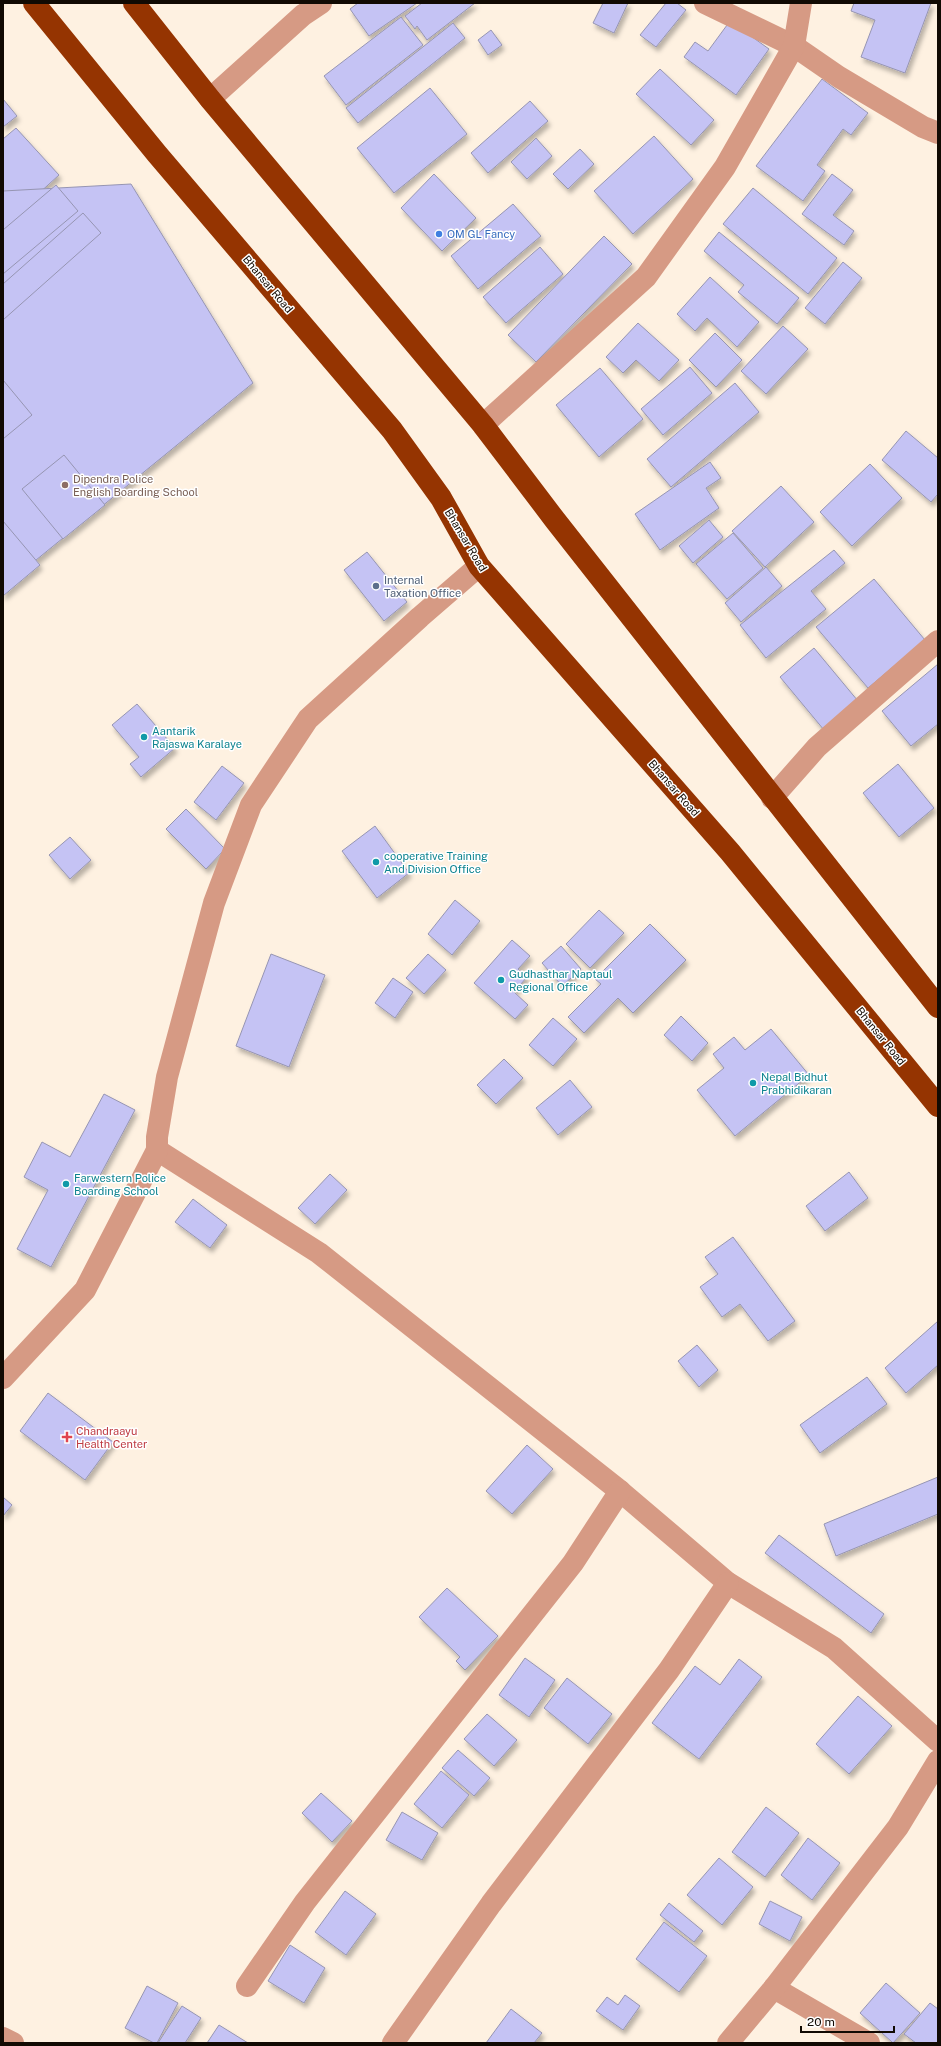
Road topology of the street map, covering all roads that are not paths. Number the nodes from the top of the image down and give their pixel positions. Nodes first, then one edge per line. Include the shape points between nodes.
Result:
1 (34, 3) edge
2 (134, 3) edge
3 (321, 3) edge
4 (705, 3) edge
5 (801, 3) edge
6 (794, 46) junction
7 (210, 99) junction
8 (938, 133) edge
9 (484, 424) junction
10 (479, 566) junction
11 (938, 641) edge
12 (772, 798) junction
13 (938, 1007) edge
14 (938, 1106) edge
15 (157, 1150) junction
16 (3, 1378) edge
17 (620, 1491) junction
18 (728, 1583) junction
19 (938, 1741) edge
20 (938, 1761) edge
21 (247, 1986) dead end
22 (774, 1988) junction
23 (3, 2038) edge
24 (13, 2043) edge
25 (393, 2043) edge
26 (728, 2043) edge
27 (869, 2043) edge

1 - 10 highway, Bhansar Road via 157,154 392,430 441,498
2 - 7 highway
3 - 7 street via 303,15
4 - 6 street
5 - 6 street
6 - 8 street via 839,77 923,127
6 - 9 street via 725,167 646,277
7 - 9 highway
9 - 12 highway via 555,520
10 - 14 highway, Bhansar Road via 730,852
10 - 15 street via 308,719 251,805 212,911 167,1077
11 - 12 street via 817,746
12 - 13 highway
15 - 16 street via 85,1290
15 - 17 street via 319,1254
17 - 18 street
17 - 21 street via 573,1563 305,1902
18 - 19 street via 834,1648
18 - 25 street via 669,1670 491,1904
20 - 22 street via 898,1827
22 - 26 street
22 - 27 street
23 - 24 street

